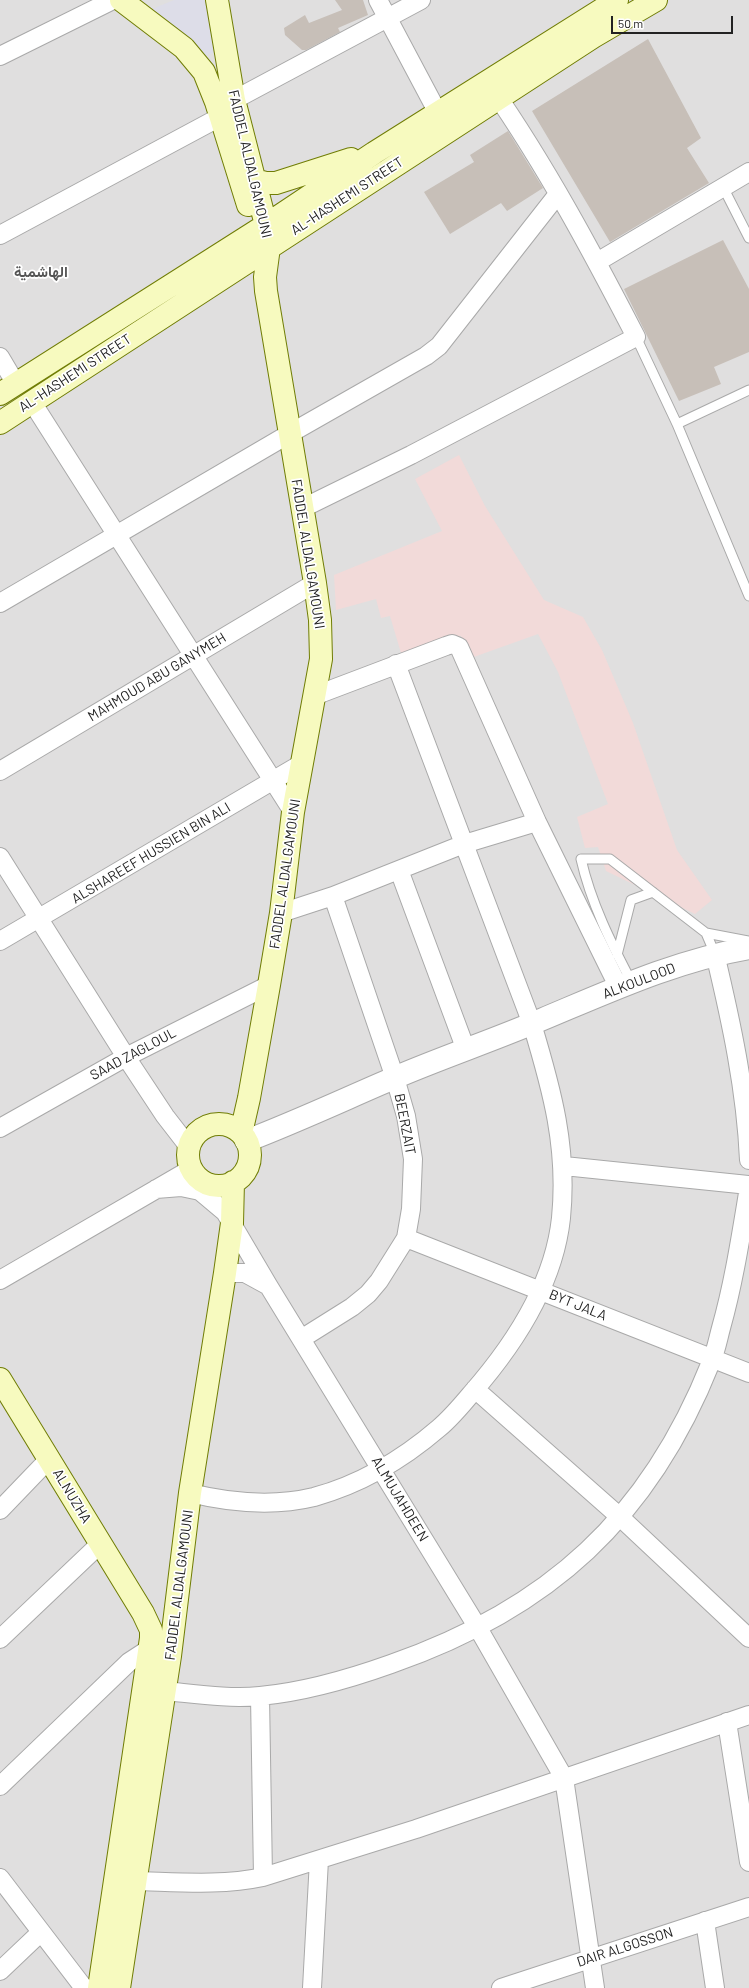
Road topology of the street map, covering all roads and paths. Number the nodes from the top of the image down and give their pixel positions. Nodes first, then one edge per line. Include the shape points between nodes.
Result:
1 (113, 0) edge
2 (120, 0) edge
3 (217, 0) edge
4 (378, 0) edge
5 (422, 0) edge
6 (615, 0) edge
7 (656, 0) edge
8 (387, 18) junction
9 (0, 56) edge
10 (493, 90) junction
11 (234, 100) junction
12 (438, 113) junction
13 (220, 117) junction
14 (374, 153) junction
15 (749, 172) edge
16 (255, 180) junction
17 (723, 187) junction
18 (558, 194) junction
19 (0, 235) edge
20 (749, 238) edge
21 (263, 239) junction
22 (597, 262) junction
23 (636, 337) junction
24 (0, 357) edge
25 (8, 389) edge
26 (749, 390) edge
27 (32, 402) junction
28 (0, 423) edge
29 (677, 424) junction
30 (289, 434) junction
31 (301, 509) junction
32 (117, 536) junction
33 (315, 583) junction
34 (749, 596) edge
35 (0, 603) edge
36 (193, 655) junction
37 (396, 664) junction
38 (314, 696) junction
39 (301, 764) junction
40 (0, 771) edge
41 (273, 781) junction
42 (292, 812) junction
43 (537, 822) junction
44 (464, 844) junction
45 (0, 856) edge
46 (399, 870) junction
47 (653, 892) junction
48 (333, 896) junction
49 (280, 913) junction
50 (39, 919) junction
51 (706, 933) junction
52 (0, 941) edge
53 (749, 942) edge
54 (749, 948) edge
55 (715, 954) junction
56 (617, 955) junction
57 (269, 985) junction
58 (626, 985) junction
59 (532, 1024) junction
60 (466, 1050) junction
61 (126, 1057) junction
62 (395, 1078) junction
63 (0, 1128) edge
64 (244, 1137) junction
65 (189, 1147) junction
66 (749, 1160) edge
67 (564, 1166) junction
68 (191, 1168) junction
69 (233, 1182) junction
70 (749, 1186) edge
71 (156, 1189) junction
72 (232, 1223) junction
73 (406, 1238) junction
74 (225, 1273) junction
75 (0, 1280) edge
76 (268, 1285) junction
77 (541, 1290) junction
78 (301, 1339) junction
79 (712, 1360) junction
80 (749, 1373) edge
81 (0, 1380) edge
82 (475, 1389) junction
83 (49, 1459) junction
84 (382, 1469) junction
85 (190, 1493) junction
86 (0, 1510) edge
87 (620, 1517) junction
88 (100, 1544) junction
89 (177, 1602) junction
90 (143, 1613) junction
91 (478, 1628) junction
92 (749, 1638) edge
93 (0, 1639) edge
94 (150, 1649) junction
95 (164, 1691) junction
96 (260, 1696) junction
97 (749, 1715) edge
98 (727, 1722) junction
99 (564, 1778) junction
100 (0, 1786) edge
101 (319, 1860) junction
102 (749, 1862) edge
103 (264, 1876) junction
104 (0, 1878) edge
105 (134, 1881) junction
106 (749, 1907) edge
107 (704, 1921) junction
108 (40, 1933) junction
109 (590, 1958) junction
110 (0, 1971) edge
111 (84, 1988) edge
112 (99, 1988) edge
113 (119, 1988) edge
114 (312, 1988) edge
115 (501, 1988) edge
116 (594, 1988) edge
117 (715, 1988) edge

1 - 9 street
2 - 13 main road via 184,48 197,63 210,83
3 - 11 main road, FADDEL ALDALGAMOUNI
4 - 8 street
5 - 8 street
6 - 10 main road, AL-HASHEMI STREET
7 - 10 main road, AL-HASHEMI STREET
8 - 11 street
8 - 12 street
10 - 12 main road, AL-HASHEMI STREET
10 - 18 street
10 - 21 main road, AL-HASHEMI STREET
11 - 16 main road, FADDEL ALDALGAMOUNI
12 - 14 main road, AL-HASHEMI STREET
13 - 19 street
13 - 21 main road
14 - 16 main road via 276,183
14 - 21 main road, AL-HASHEMI STREET
15 - 17 street
16 - 21 main road, FADDEL ALDALGAMOUNI
17 - 20 lane
17 - 22 street
18 - 22 street
18 - 30 street via 439,346 426,356
21 - 25 main road, AL-HASHEMI STREET
21 - 27 main road, AL-HASHEMI STREET
21 - 30 main road, FADDEL ALDALGAMOUNI via 266,291
22 - 23 street
23 - 29 lane
23 - 31 street via 411,455
24 - 25 street
26 - 29 lane
27 - 28 main road, AL-HASHEMI STREET
27 - 32 street
29 - 34 lane
30 - 31 main road, FADDEL ALDALGAMOUNI
30 - 32 street
31 - 33 main road, FADDEL ALDALGAMOUNI
32 - 35 street
32 - 36 street
33 - 36 street, MAHMOUD ABU GANYMEH
33 - 38 main road, FADDEL ALDALGAMOUNI via 322,638
36 - 40 street, MAHMOUD ABU GANYMEH
36 - 41 street
37 - 38 street
37 - 43 street via 452,644 459,647
37 - 44 street
38 - 39 main road, FADDEL ALDALGAMOUNI
39 - 41 street, ALSHAREEF HUSSIEN BIN ALI
39 - 42 main road, FADDEL ALDALGAMOUNI
41 - 42 street
41 - 50 street, ALSHAREEF HUSSIEN BIN ALI
42 - 49 main road, FADDEL ALDALGAMOUNI
43 - 44 street
43 - 58 street
44 - 46 street
44 - 59 street
45 - 50 street
46 - 48 street
46 - 60 street
47 - 51 lane
47 - 56 lane via 631,900
47 - 56 lane via 610,859 581,859 588,888
48 - 49 street
48 - 62 street, BEERZAIT
49 - 57 main road, FADDEL ALDALGAMOUNI
50 - 52 street, ALSHAREEF HUSSIEN BIN ALI
50 - 61 street
51 - 53 lane
51 - 55 lane
54 - 55 street, ALKOULOOD
55 - 58 street, ALKOULOOD
55 - 66 street via 738,1066
56 - 58 lane
57 - 61 street, SAAD ZAGLOUL
57 - 64 main road, FADDEL ALDALGAMOUNI
58 - 59 street, ALKOULOOD
59 - 60 street, ALKOULOOD
59 - 67 street via 553,1098
60 - 62 street, ALKOULOOD
61 - 63 street, SAAD ZAGLOUL
61 - 65 street via 164,1116
62 - 64 street, ALKOULOOD via 279,1129
62 - 73 street, BEERZAIT via 406,1116 413,1159 411,1209
64 - 65 main road via 232,1127 222,1124 211,1125 201,1130
64 - 69 main road via 250,1160 241,1177
65 - 68 main road
67 - 70 street
67 - 77 street via 559,1230
68 - 69 main road via 209,1184 224,1186
68 - 71 street
69 - 72 main road, FADDEL ALDALGAMOUNI
70 - 79 street via 735,1275
71 - 72 street, ALMUJAHDEEN via 181,1187 200,1191 225,1212
71 - 75 street
72 - 74 main road, FADDEL ALDALGAMOUNI
72 - 76 street, ALMUJAHDEEN
73 - 77 street, BYT JALA
73 - 78 street, BEERZAIT via 368,1294
74 - 76 street via 245,1273
74 - 85 main road, FADDEL ALDALGAMOUNI
76 - 78 street, ALMUJAHDEEN
77 - 79 street, BYT JALA
77 - 82 street via 512,1342
78 - 84 street, ALMUJAHDEEN
79 - 80 street, BYT JALA
79 - 87 street via 672,1443 648,1481
81 - 83 main road, ALNUZHA
82 - 84 street via 441,1427
82 - 87 street
83 - 86 street
83 - 88 main road, ALNUZHA
84 - 85 street via 337,1490 288,1502 239,1502
84 - 91 street, ALMUJAHDEEN
85 - 89 main road, FADDEL ALDALGAMOUNI
87 - 91 street via 568,1569 528,1598
87 - 92 street
88 - 90 main road, ALNUZHA
88 - 93 street
89 - 90 main road via 172,1612 164,1618 152,1619
89 - 95 main road, FADDEL ALDALGAMOUNI
90 - 94 main road, ALNUZHA via 151,1630
91 - 96 street via 426,1652 373,1670 300,1690
91 - 99 street, ALMUJAHDEEN
94 - 100 street via 129,1662
94 - 112 main road, ALNUZHA
95 - 96 street via 218,1696
95 - 105 main road, FADDEL ALDALGAMOUNI
96 - 103 street
97 - 98 street
98 - 99 street
98 - 102 street
99 - 101 street
99 - 109 street
101 - 103 street
101 - 114 street
103 - 105 street via 247,1880 204,1883
104 - 108 street
105 - 113 main road, FADDEL ALDALGAMOUNI
106 - 107 street, DAIR ALGOSSON
107 - 109 street, DAIR ALGOSSON
107 - 117 street
108 - 110 street
108 - 111 street
109 - 115 street, DAIR ALGOSSON
109 - 116 street

